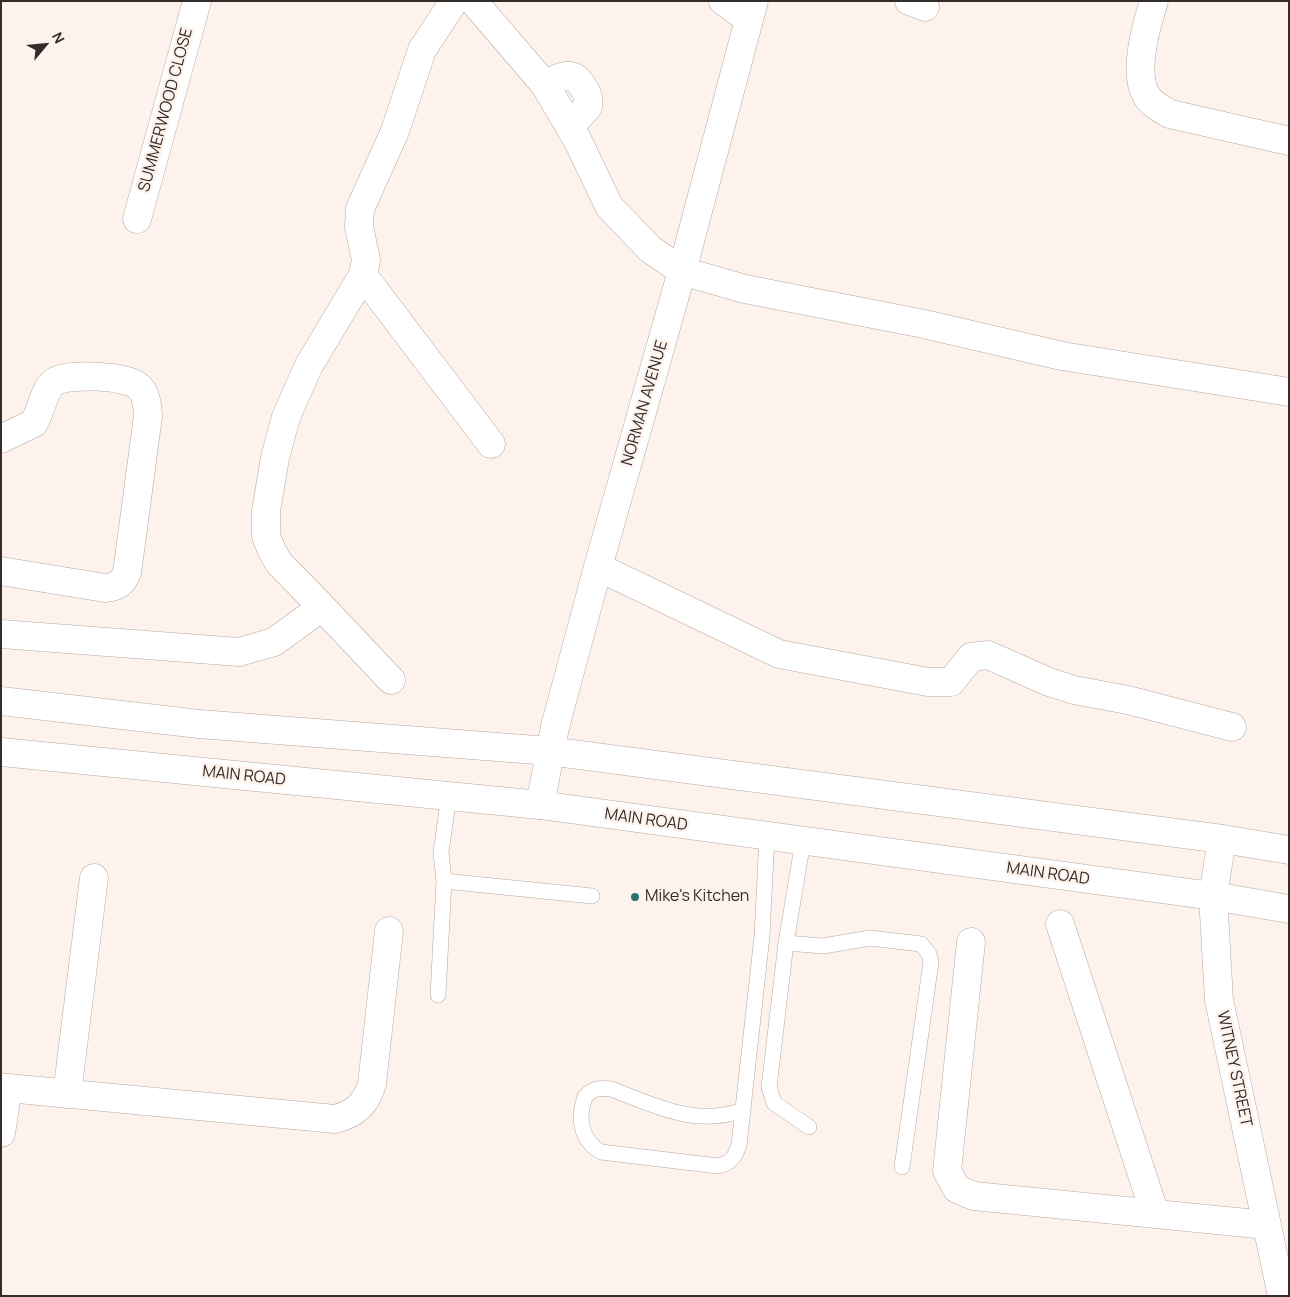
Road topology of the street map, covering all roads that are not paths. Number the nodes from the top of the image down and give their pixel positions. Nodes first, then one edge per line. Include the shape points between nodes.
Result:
1 (197, 1) edge
2 (454, 1) edge
3 (473, 1) edge
4 (723, 1) edge
5 (1154, 1) edge
6 (751, 10) edge
7 (1289, 141) edge
8 (137, 220) dead end
9 (682, 271) junction
10 (363, 275) junction
11 (1289, 392) edge
12 (1, 439) edge
13 (491, 444) dead end
14 (598, 567) junction
15 (1, 571) edge
16 (322, 607) junction
17 (1, 634) edge
18 (391, 680) dead end
19 (1, 700) edge
20 (1232, 728) dead end
21 (549, 751) junction
22 (1, 752) edge
23 (450, 796) junction
24 (540, 805) junction
25 (767, 836) junction
26 (1222, 839) junction
27 (803, 841) junction
28 (1289, 850) edge
29 (94, 878) dead end
30 (444, 881) junction
31 (592, 896) dead end
32 (1213, 896) junction
33 (1289, 909) edge
34 (1060, 924) dead end
35 (389, 931) dead end
36 (971, 942) dead end
37 (786, 943) junction
38 (438, 994) dead end
39 (5, 1088) edge
40 (67, 1094) junction
41 (743, 1110) junction
42 (809, 1127) dead end
43 (1, 1133) edge
44 (902, 1167) dead end
45 (1155, 1214) junction
46 (1267, 1225) junction
47 (1281, 1253) edge
48 (1282, 1296) edge

1 - 8 street, SUMMERWOOD CLOSE
2 - 10 street via 422,50 395,131 360,210 359,227 366,260
3 - 9 street via 545,85 570,126 609,206 650,249
4 - 6 street
5 - 7 street via 1139,75 1146,96 1170,114
6 - 9 street, NORMAN AVENUE
9 - 11 street via 745,289 924,324 1062,356
9 - 14 street, NORMAN AVENUE
10 - 13 street
10 - 16 street via 308,367 286,417 266,511 266,536 279,563
12 - 15 street via 34,424 51,385 64,378 128,380 140,388 147,403 147,425 124,579 114,587 105,588
14 - 20 street via 779,654 928,682 951,682 971,657 988,655 1065,687
14 - 21 street, NORMAN AVENUE
16 - 17 street via 274,642 239,652
16 - 18 street
19 - 21 street via 199,724
21 - 24 street, NORMAN AVENUE
21 - 26 street
22 - 23 street, MAIN ROAD
23 - 24 street, MAIN ROAD
23 - 30 lane via 442,852
24 - 25 street, MAIN ROAD
25 - 27 street, MAIN ROAD
25 - 41 lane via 762,936
26 - 28 street
26 - 32 street, WITNEY STREET
27 - 32 street, MAIN ROAD
27 - 37 lane
29 - 40 street
30 - 31 lane
30 - 38 lane
32 - 33 street, MAIN ROAD
32 - 46 street, WITNEY STREET via 1219,1000
34 - 45 street
35 - 40 street via 372,1084 369,1096 349,1115 335,1119
36 - 45 street via 947,1171 956,1188 974,1196
37 - 42 lane via 769,1087 774,1103
37 - 44 lane via 824,946 870,938 921,944 929,954 932,962
39 - 40 street
39 - 43 street
41 - 41 lane via 736,1156 718,1166 601,1152 584,1137 581,1121 585,1097 594,1089 603,1088 688,1116 726,1116
45 - 46 street
46 - 47 street, WITNEY STREET
47 - 48 street, WITNEY STREET

